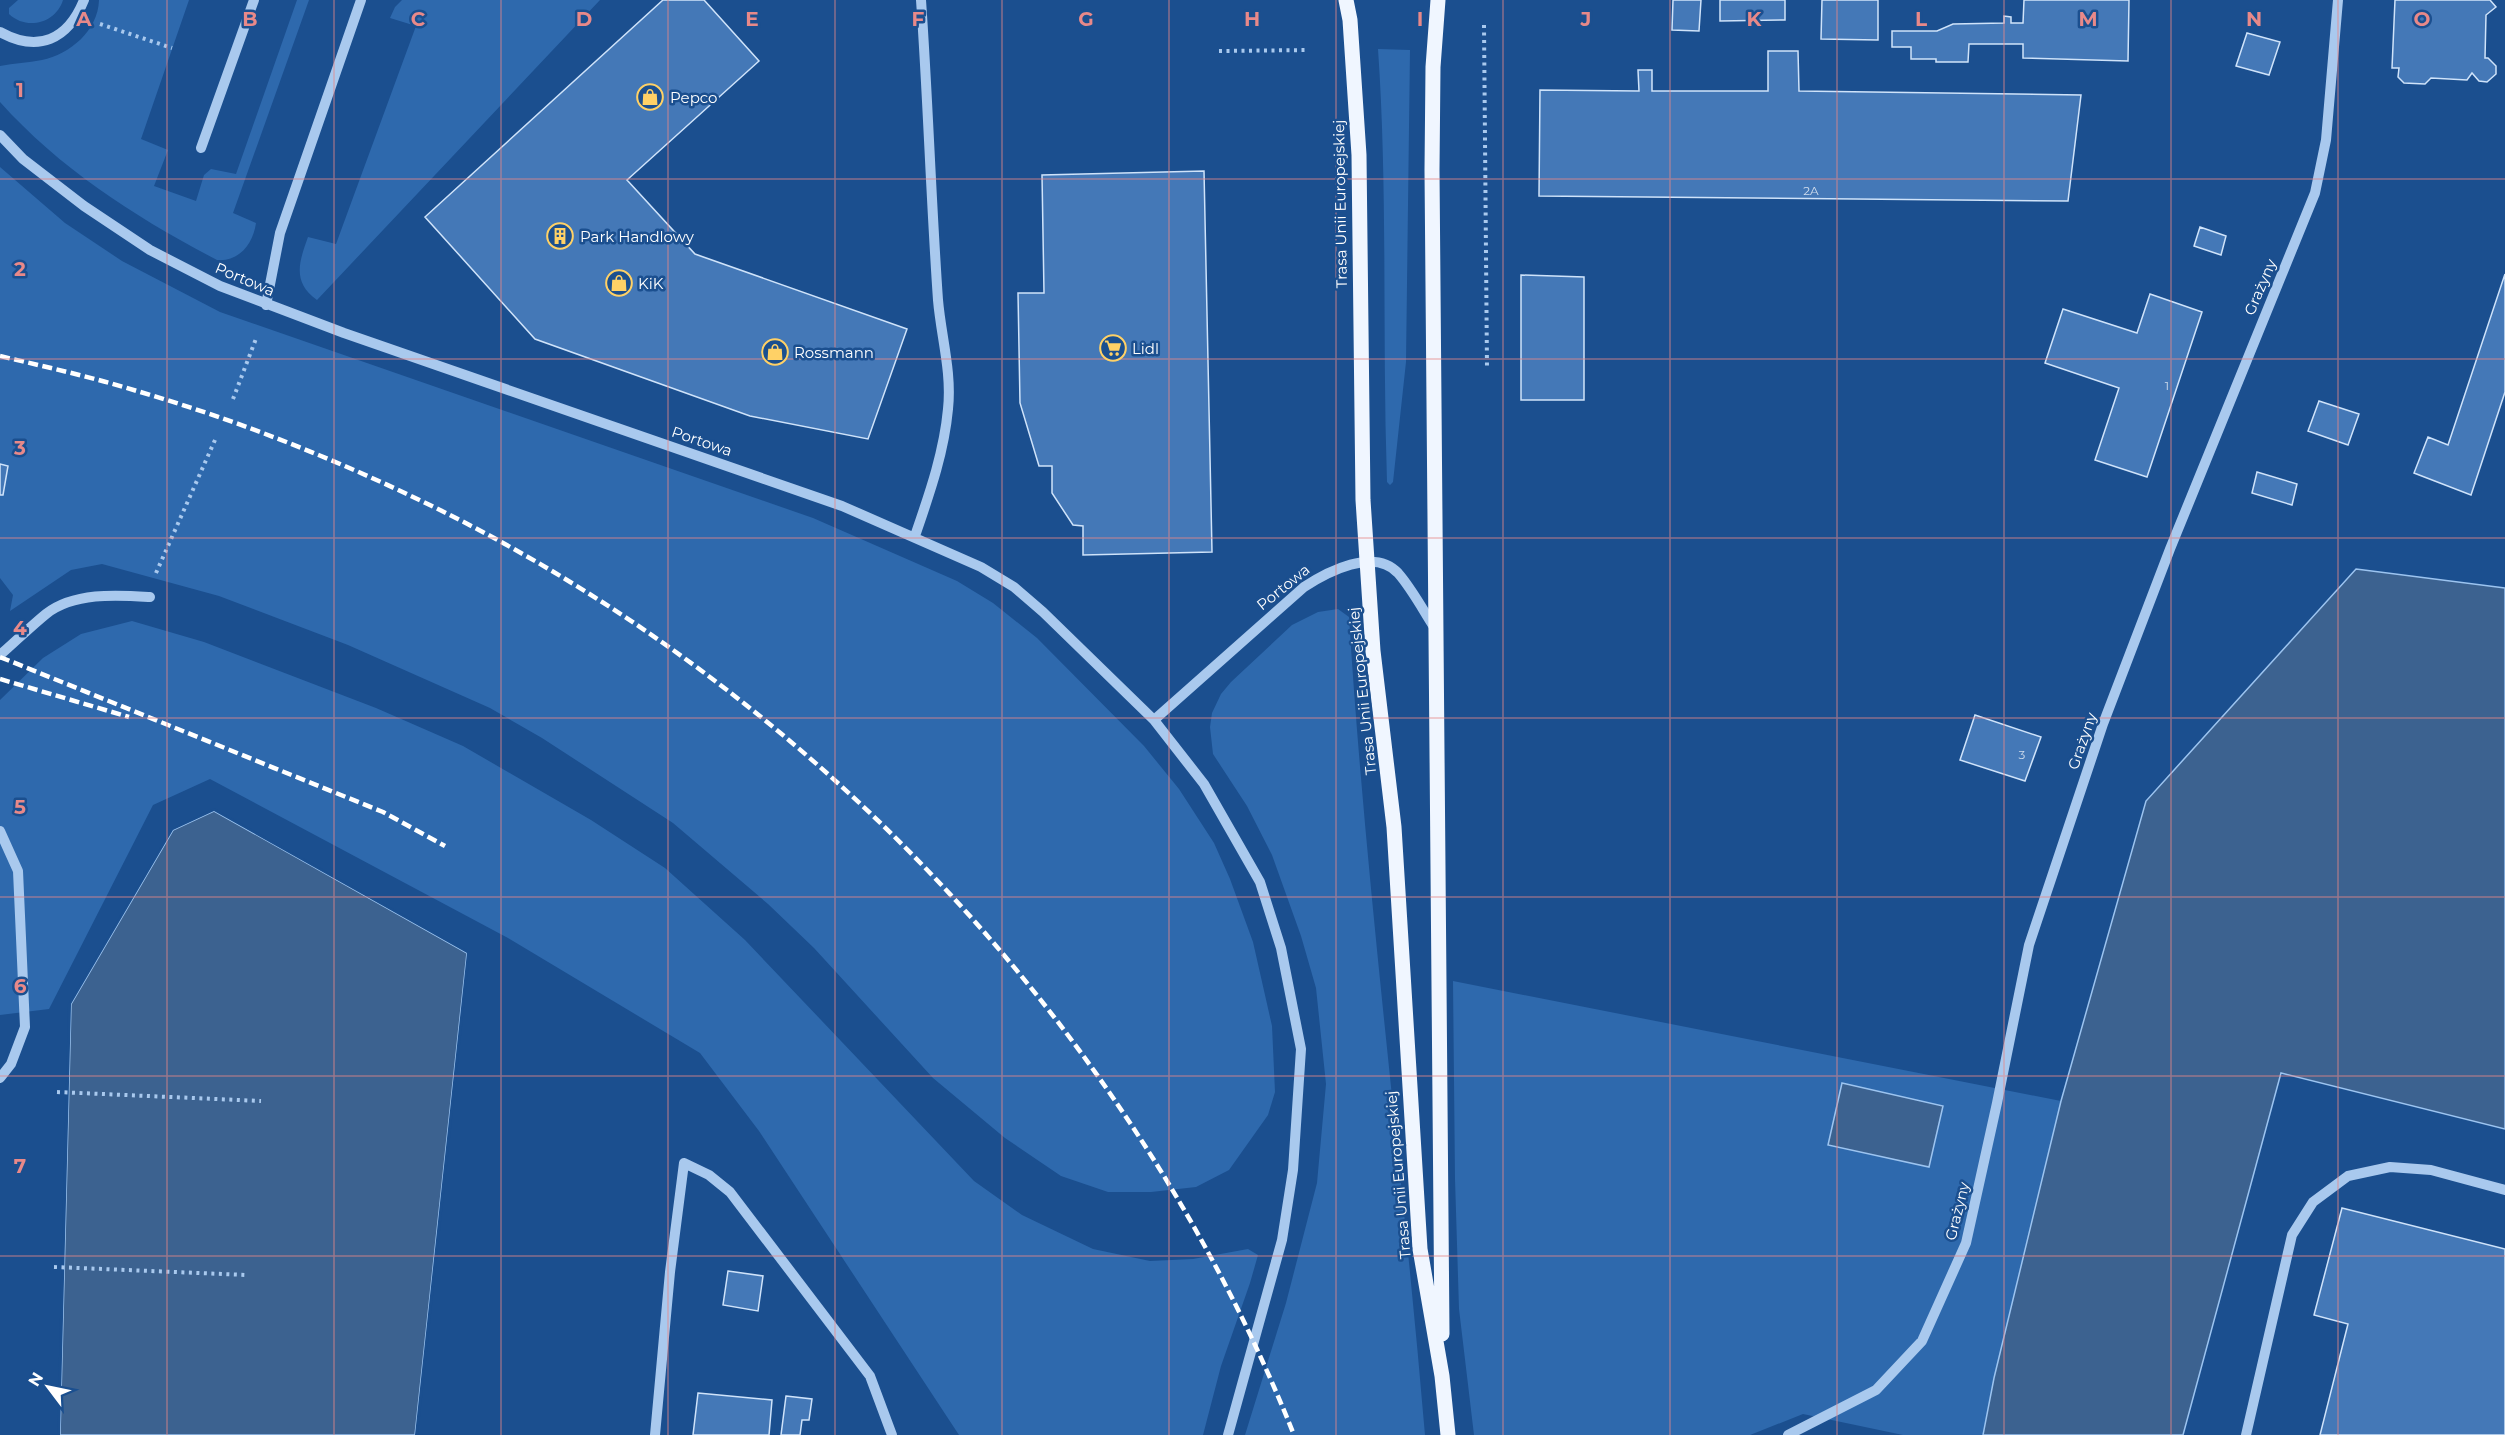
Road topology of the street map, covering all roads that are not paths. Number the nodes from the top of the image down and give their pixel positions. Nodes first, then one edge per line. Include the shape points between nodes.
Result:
1 (84, 0) edge
2 (254, 0) edge
3 (361, 0) edge
4 (921, 0) edge
5 (1346, 0) edge
6 (1438, 0) edge
7 (2338, 0) edge
8 (0, 32) edge
9 (0, 135) edge
10 (201, 148) dead end
11 (266, 305) junction
12 (915, 536) junction
13 (1368, 562) junction
14 (150, 597) road end
15 (1434, 627) junction
16 (0, 655) edge
17 (1154, 720) junction
18 (0, 831) edge
19 (0, 1078) edge
20 (2505, 1190) edge
21 (1442, 1376) junction
22 (655, 1435) edge
23 (892, 1435) edge
24 (1228, 1435) edge
25 (1448, 1435) edge
26 (1788, 1435) edge
27 (2246, 1435) edge

1 - 8 street via 78,16 64,32 46,41 28,44
2 - 10 street
3 - 11 street via 280,233
4 - 12 street via 939,302 949,396 933,485
5 - 13 main road, Trasa Unii Europejskiej via 1359,155 1361,428
6 - 15 main road, Trasa Unii Europejskiej via 1432,170
7 - 26 street, Grażyny via 2326,140 2315,192 2103,724 2029,945 1966,1243 1922,1341 1876,1390
9 - 11 street, Portowa via 23,159 84,206 150,250
11 - 12 street, Portowa via 842,506
12 - 17 street, Portowa via 1014,587
13 - 15 street, Portowa via 1386,565 1397,572
13 - 17 street, Portowa via 1329,571 1304,587
13 - 21 main road, Trasa Unii Europejskiej via 1394,827 1420,1249
14 - 16 street via 78,599 47,613
15 - 21 main road, Trasa Unii Europejskiej via 1441,993
17 - 24 street, Portowa via 1204,784 1260,882 1281,948 1301,1049 1293,1170 1282,1240
18 - 19 street via 18,871 25,1027 11,1064
20 - 27 street via 2431,1170 2390,1167 2348,1176 2313,1202 2292,1235
21 - 25 main road, Trasa Unii Europejskiej
22 - 23 street via 684,1163 709,1175 730,1192 870,1376

